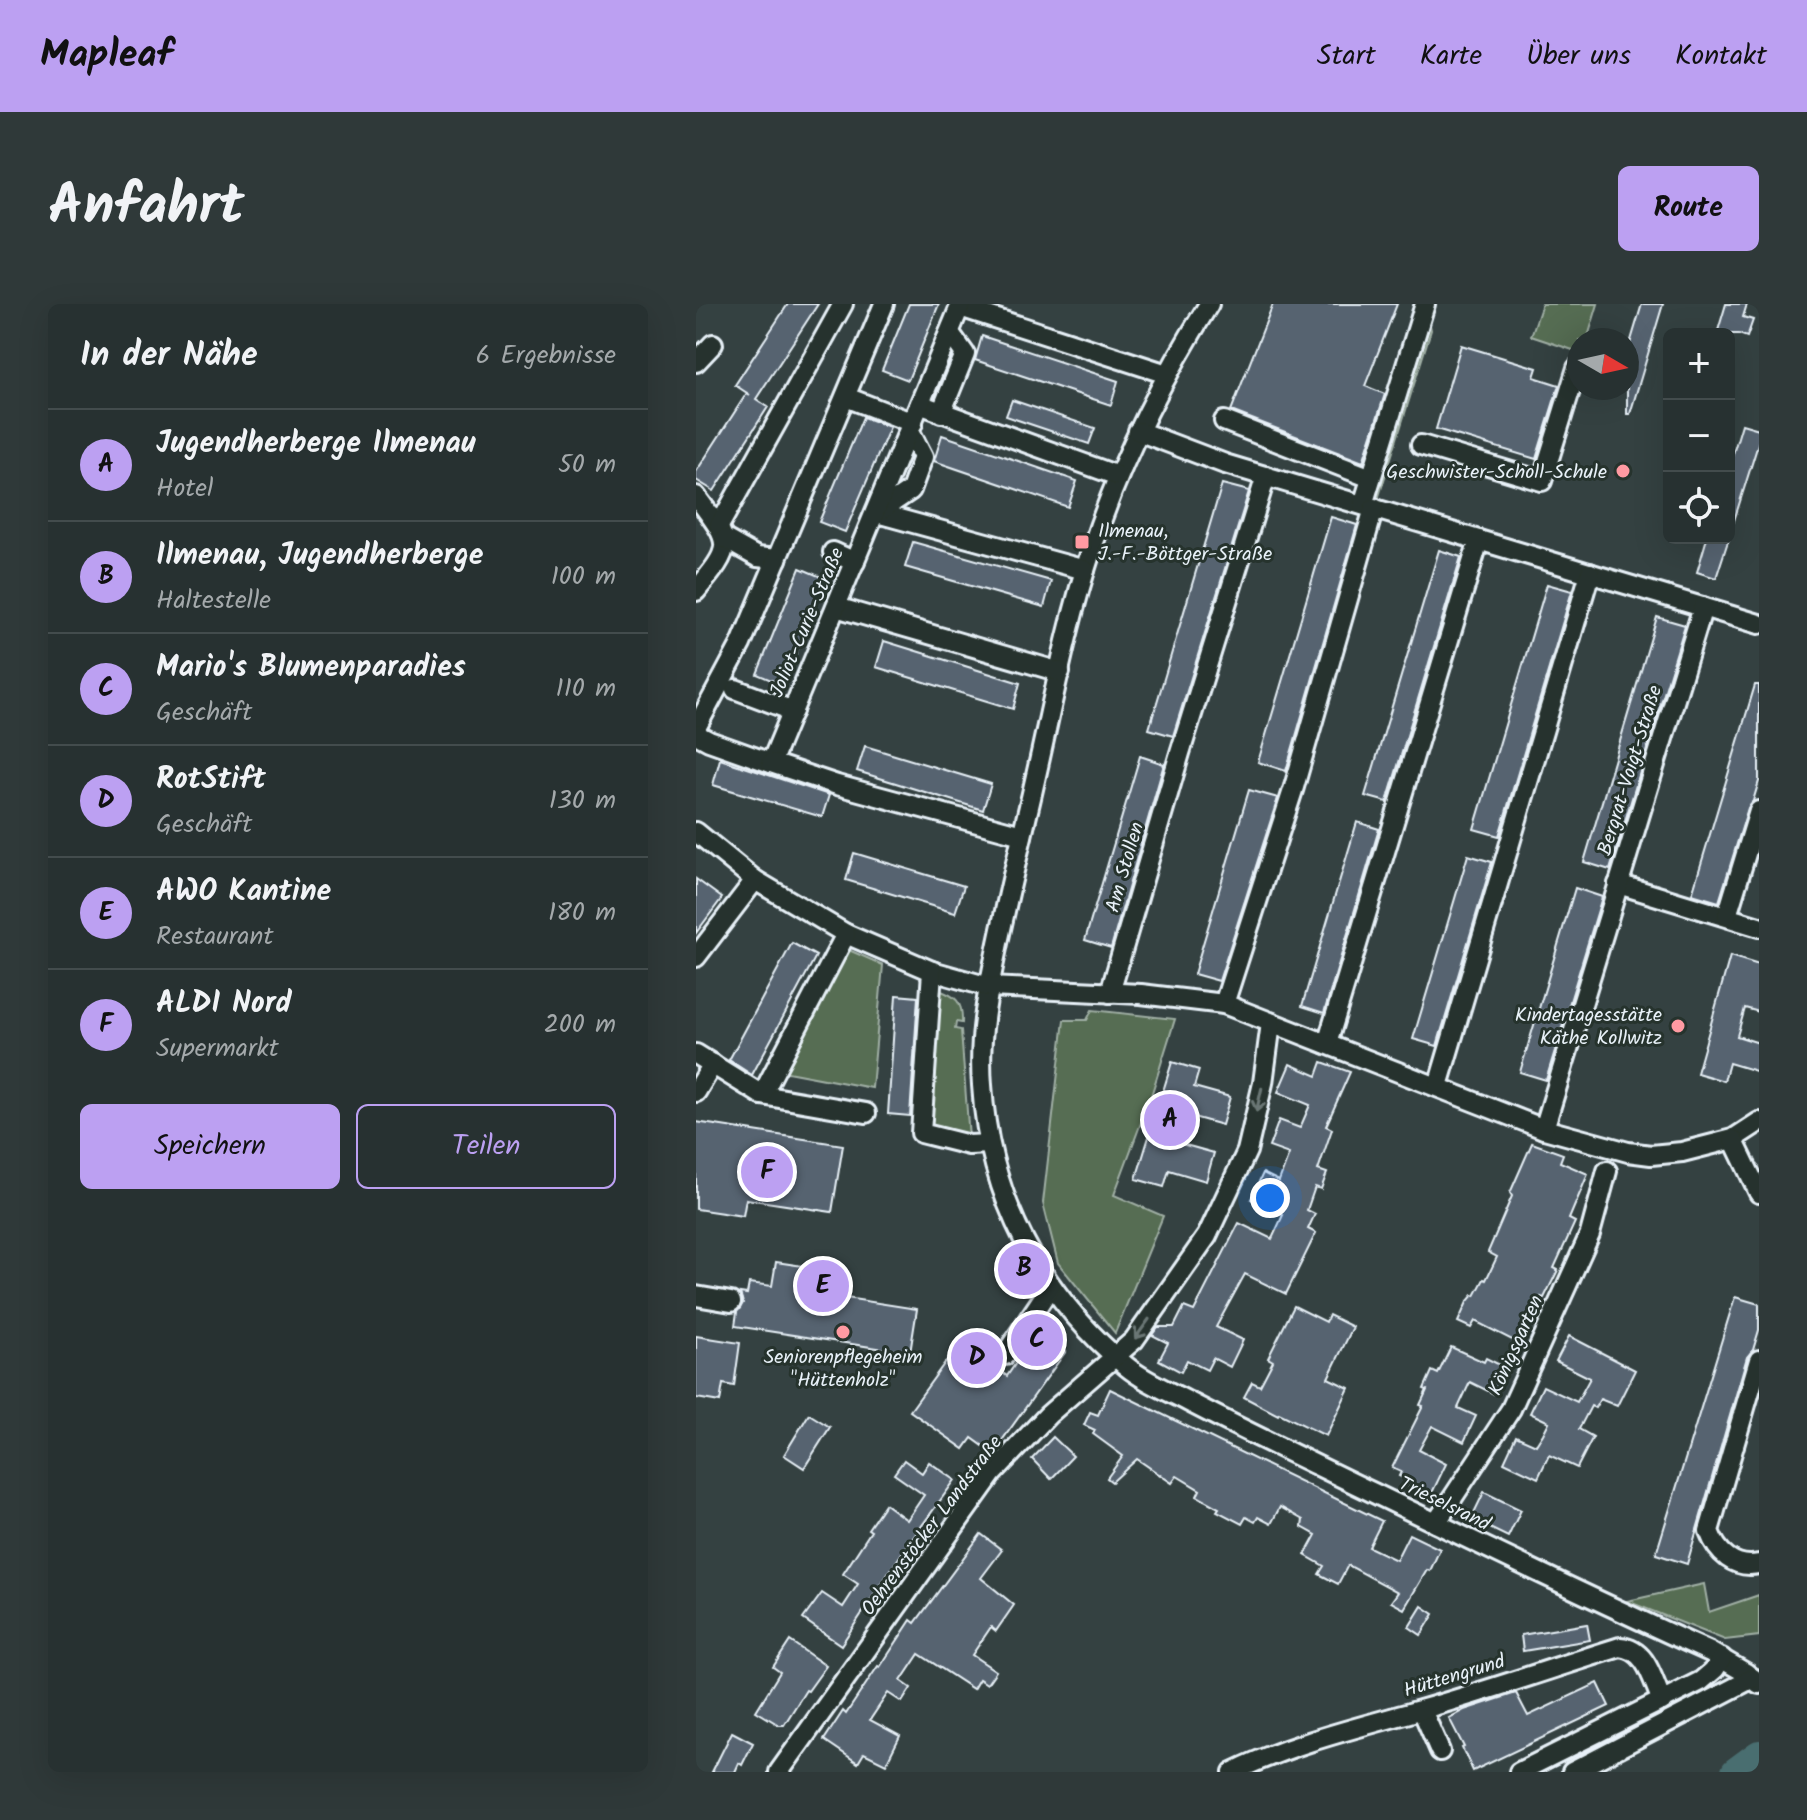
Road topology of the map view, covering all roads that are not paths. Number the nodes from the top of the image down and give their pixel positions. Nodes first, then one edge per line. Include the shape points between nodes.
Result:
1 (843, 304) edge
2 (884, 304) edge
3 (1209, 304) edge
4 (1425, 304) edge
5 (960, 306) edge
6 (950, 333) junction
7 (713, 344) dead end
8 (696, 362) edge
9 (1167, 374) junction
10 (846, 397) junction
11 (1567, 400) edge
12 (922, 405) junction
13 (941, 413) junction
14 (1224, 421) dead end
15 (911, 426) junction
16 (1138, 431) junction
17 (1421, 445) dead end
18 (1301, 451) junction
19 (1118, 476) junction
20 (1266, 476) junction
21 (1371, 478) junction
22 (1291, 483) junction
23 (696, 496) edge
24 (1368, 507) junction
25 (877, 513) junction
26 (722, 533) junction
27 (1479, 540) junction
28 (833, 552) dead end
29 (777, 559) junction
30 (855, 562) junction
31 (1085, 570) junction
32 (1590, 573) junction
33 (696, 591) edge
34 (836, 607) junction
35 (1703, 607) junction
36 (1759, 624) edge
37 (1060, 672) junction
38 (735, 689) dead end
39 (793, 711) junction
40 (696, 731) edge
41 (771, 763) junction
42 (1759, 811) edge
43 (696, 832) edge
44 (1022, 835) junction
45 (755, 880) junction
46 (1618, 884) junction
47 (1727, 916) junction
48 (1759, 927) edge
49 (846, 934) junction
50 (696, 957) edge
51 (932, 971) junction
52 (989, 987) junction
53 (1110, 993) junction
54 (1224, 1004) junction
55 (1271, 1023) junction
56 (1327, 1044) junction
57 (696, 1054) edge
58 (713, 1064) junction
59 (1438, 1086) junction
60 (696, 1092) edge
61 (762, 1095) junction
62 (866, 1113) dead end
63 (1759, 1122) edge
64 (1544, 1129) junction
65 (1733, 1139) junction
66 (989, 1144) junction
67 (1607, 1171) dead end
68 (1759, 1193) edge
69 (1051, 1286) junction
70 (696, 1296) edge
71 (731, 1302) dead end
72 (1005, 1355) dead end
73 (1115, 1356) junction
74 (1759, 1360) edge
75 (1436, 1523) junction
76 (1759, 1564) edge
77 (1722, 1658) junction
78 (1756, 1681) edge
79 (1662, 1701) junction
80 (1422, 1710) junction
81 (1440, 1751) dead end
82 (779, 1772) edge
83 (1233, 1772) edge
84 (1519, 1772) edge
85 (1572, 1772) edge

1 - 26 street
2 - 10 street
3 - 9 street, Trieselsrand
4 - 21 street
5 - 6 street, Joliot-Curie-Straße
5 - 9 street
6 - 12 street, Joliot-Curie-Straße
6 - 13 street via 965,354
7 - 8 street
9 - 16 street, Trieselsrand
10 - 15 street
10 - 29 street
11 - 17 street via 1542,481
12 - 13 street
12 - 15 street, Joliot-Curie-Straße
13 - 19 street
14 - 18 street
15 - 25 street, Joliot-Curie-Straße
16 - 19 street, Trieselsrand
16 - 20 street
18 - 21 street
18 - 22 street
19 - 31 street, Trieselsrand
20 - 22 street
20 - 53 street, Am Stollen
21 - 24 street
22 - 24 street
23 - 26 street
24 - 27 street
24 - 54 street via 1294,787
25 - 30 street, Joliot-Curie-Straße
25 - 31 street
26 - 29 street via 757,557
26 - 33 street via 724,554
27 - 32 street
27 - 56 street
28 - 30 street
29 - 40 street
30 - 34 street, Joliot-Curie-Straße
31 - 37 street, Trieselsrand
32 - 35 street
32 - 59 street
34 - 37 street
34 - 39 street, Joliot-Curie-Straße
35 - 36 street
35 - 46 street, Bergrat-Voigt-Straße
37 - 44 street, Trieselsrand
38 - 39 street
39 - 41 street, Joliot-Curie-Straße
40 - 41 street via 709,741
41 - 44 street
42 - 47 street
43 - 45 street
44 - 52 street, Trieselsrand
45 - 49 street
45 - 50 street
46 - 47 street, Bergrat-Voigt-Straße
46 - 64 street
47 - 48 street, Bergrat-Voigt-Straße
49 - 51 street
49 - 61 street
51 - 52 street
51 - 66 street via 921,1133 969,1145
52 - 53 street
52 - 66 street, Trieselsrand via 980,1044
53 - 54 street
54 - 55 street
55 - 56 street
55 -> 73 street, Oehrenstöcker Landstraße via 1247,1151 1207,1236 1134,1340
56 - 59 street
57 - 58 street
58 - 60 street
58 - 61 street
59 - 64 street
61 - 62 street
63 - 65 street
64 - 65 street via 1651,1155
65 - 68 street
66 - 69 street, Trieselsrand via 1009,1184 1016,1225
67 - 75 street, Königsgarten via 1590,1234 1511,1409
69 - 72 street
69 - 73 street, Trieselsrand
70 - 71 street
73 - 75 street, Trieselsrand via 1204,1410
73 - 82 street, Oehrenstöcker Landstraße via 992,1474
74 - 76 street via 1709,1531 1726,1558 1742,1565
75 - 77 street, Trieselsrand
77 - 78 street, Trieselsrand
77 - 79 street via 1701,1681
78 - 85 street
79 - 80 street, Hüttengrund via 1641,1655 1620,1647
79 - 84 street
80 - 81 street
80 - 83 street, Hüttengrund via 1328,1735

